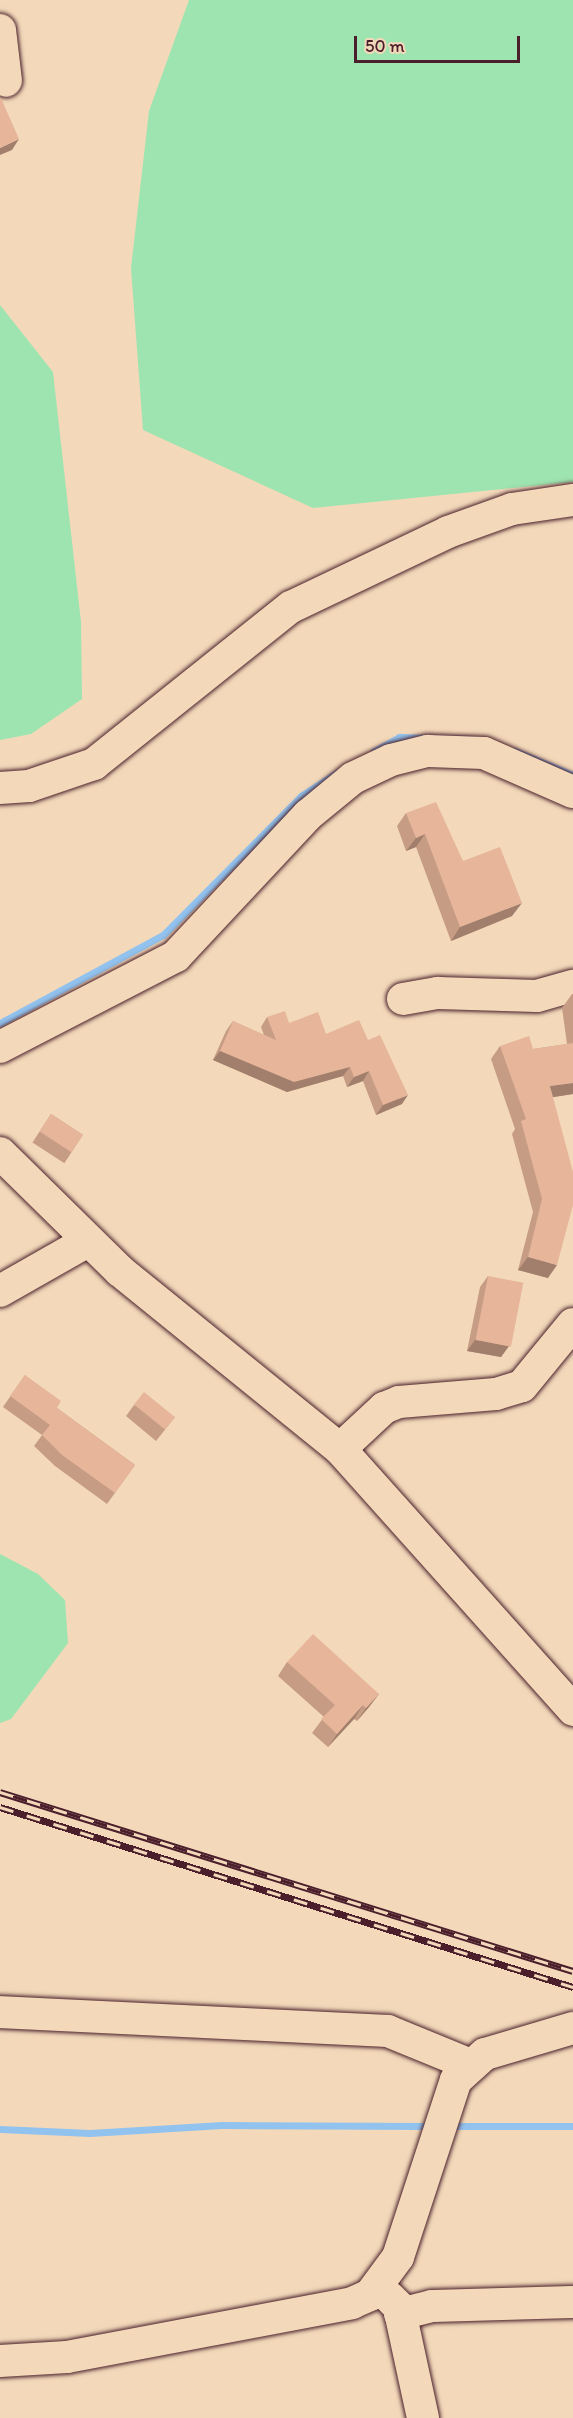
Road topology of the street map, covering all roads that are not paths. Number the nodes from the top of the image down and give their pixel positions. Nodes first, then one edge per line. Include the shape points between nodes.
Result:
1 (0, 30) edge
2 (6, 81) dead end
3 (573, 500) edge
4 (0, 788) edge
5 (573, 792) edge
6 (573, 986) edge
7 (403, 999) dead end
8 (0, 1047) edge
9 (0, 1153) edge
10 (88, 1241) junction
11 (0, 1292) edge
12 (573, 1324) edge
13 (340, 1449) junction
14 (573, 1710) edge
15 (0, 2012) edge
16 (573, 2028) edge
17 (471, 2065) junction
18 (381, 2287) junction
19 (573, 2302) edge
20 (400, 2314) junction
21 (0, 2361) edge
22 (423, 2418) edge

1 - 2 street
3 - 4 street via 512,509 448,532 291,608 94,764 29,786
5 - 8 street via 484,753 428,751 391,760 353,778 308,815 176,956
6 - 7 street via 537,996 438,993
9 - 10 street
10 - 11 street
10 - 13 street
12 - 13 street via 522,1386 496,1394 399,1402 384,1408
13 - 14 street
15 - 17 street via 388,2031
16 - 17 street via 509,2045
17 - 18 street via 456,2080 443,2110 413,2220
18 - 20 street
18 - 21 street via 352,2303 67,2356
19 - 20 street via 432,2306
20 - 22 street

